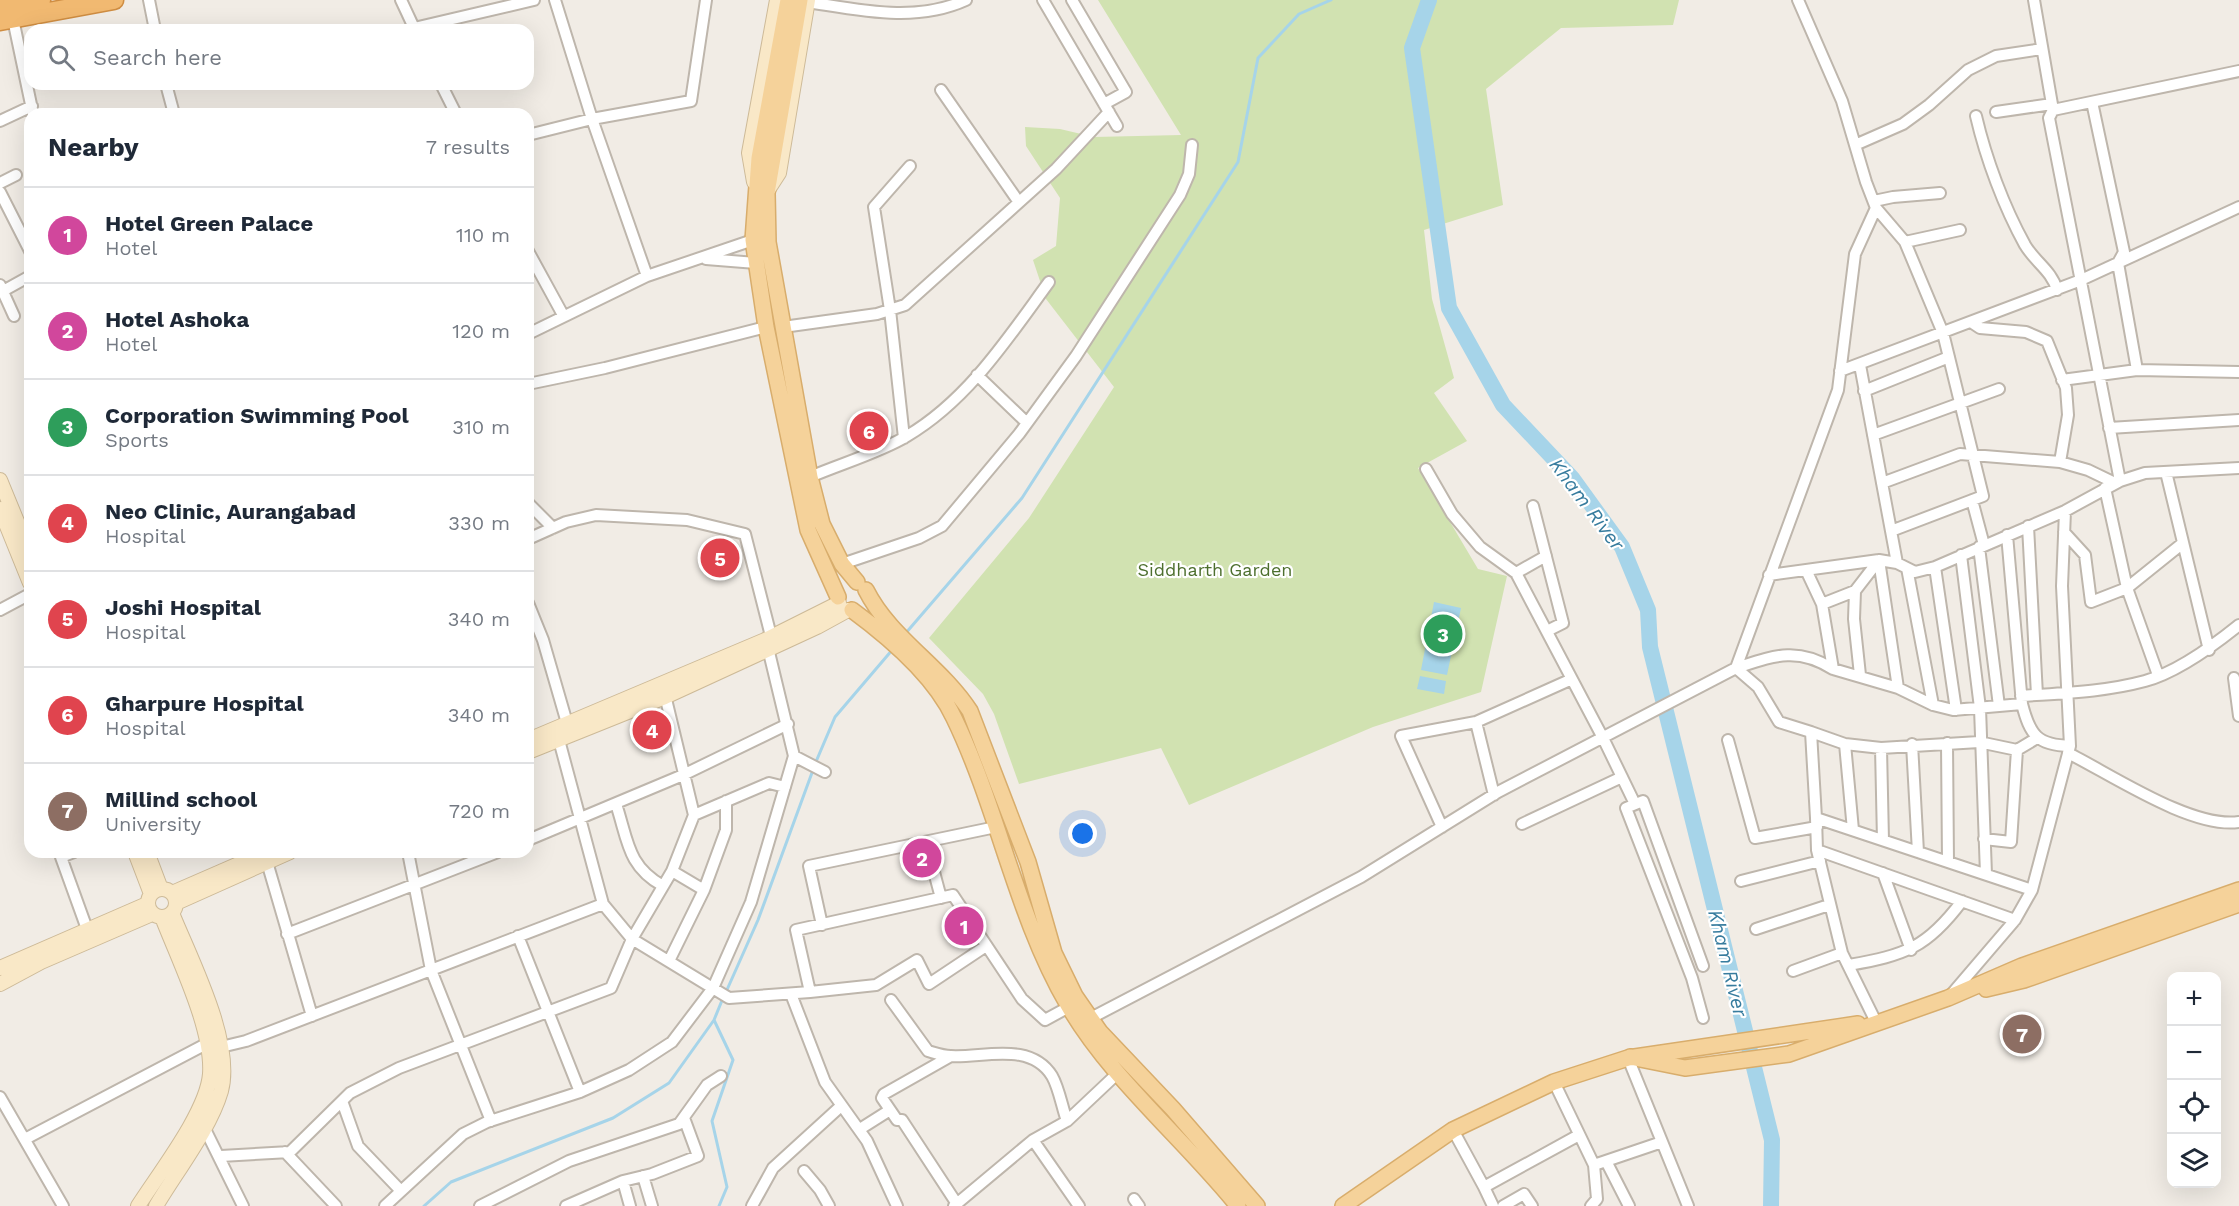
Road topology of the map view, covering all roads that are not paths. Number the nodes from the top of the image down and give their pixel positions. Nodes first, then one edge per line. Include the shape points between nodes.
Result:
1 (41, 0) edge
2 (114, 0) edge
3 (149, 0) edge
4 (400, 0) edge
5 (534, 0) edge
6 (555, 0) edge
7 (706, 0) edge
8 (777, 0) edge
9 (788, 0) edge
10 (964, 0) edge
11 (1043, 0) edge
12 (1072, 0) edge
13 (1798, 0) edge
14 (2034, 0) edge
15 (805, 1) edge
16 (4, 16) edge
17 (154, 24) edge
18 (412, 24) edge
19 (435, 24) edge
20 (2042, 49) junction
21 (2239, 71) edge
22 (24, 83) edge
23 (26, 90) edge
24 (168, 90) edge
25 (444, 90) edge
26 (941, 90) dead end
27 (2092, 102) junction
28 (2052, 107) junction
29 (31, 108) edge
30 (172, 108) edge
31 (453, 108) edge
32 (1106, 108) junction
33 (1996, 112) dead end
34 (24, 113) edge
35 (1976, 116) dead end
36 (592, 119) junction
37 (0, 121) edge
38 (1117, 126) dead end
39 (534, 134) edge
40 (1192, 145) dead end
41 (1855, 145) junction
42 (765, 158) junction
43 (910, 166) dead end
44 (16, 175) dead end
45 (0, 183) edge
46 (761, 191) junction
47 (0, 192) edge
48 (1940, 193) dead end
49 (1018, 201) junction
50 (1875, 205) junction
51 (2239, 207) edge
52 (1960, 230) dead end
53 (24, 240) edge
54 (753, 240) junction
55 (1905, 243) junction
56 (703, 259) junction
57 (534, 262) edge
58 (756, 263) junction
59 (2118, 263) junction
60 (647, 276) junction
61 (24, 278) edge
62 (2081, 280) junction
63 (1049, 282) dead end
64 (1, 288) edge
65 (2057, 290) junction
66 (890, 310) junction
67 (563, 315) junction
68 (15, 316) dead end
69 (1971, 322) junction
70 (766, 327) junction
71 (783, 327) junction
72 (534, 331) edge
73 (1943, 333) junction
74 (1949, 357) junction
75 (1860, 365) junction
76 (2137, 370) junction
77 (1840, 371) junction
78 (2239, 372) edge
79 (977, 375) junction
80 (2099, 375) junction
81 (2062, 380) junction
82 (534, 383) edge
83 (1999, 389) dead end
84 (1864, 391) junction
85 (1961, 403) junction
86 (2239, 420) edge
87 (1027, 423) junction
88 (2109, 428) junction
89 (1873, 435) junction
90 (904, 438) junction
91 (1975, 457) junction
92 (2060, 462) junction
93 (2239, 468) edge
94 (1426, 469) dead end
95 (2166, 472) junction
96 (810, 477) junction
97 (0, 480) edge
98 (1882, 483) junction
99 (2113, 484) junction
100 (1972, 500) junction
101 (1533, 506) dead end
102 (0, 509) edge
103 (534, 509) edge
104 (2065, 511) junction
105 (2028, 526) junction
106 (553, 528) junction
107 (1891, 531) junction
108 (2064, 532) junction
109 (534, 536) edge
110 (2007, 536) junction
111 (24, 538) edge
112 (2183, 543) junction
113 (1982, 546) junction
114 (1961, 555) junction
115 (1546, 556) junction
116 (1879, 560) junction
117 (842, 564) junction
118 (1902, 565) junction
119 (1935, 567) junction
120 (24, 568) edge
121 (1806, 570) junction
122 (1516, 573) junction
123 (1769, 575) junction
124 (862, 586) junction
125 (2127, 588) junction
126 (1855, 591) junction
127 (24, 597) edge
128 (1822, 604) junction
129 (844, 605) junction
130 (0, 610) edge
131 (534, 618) edge
132 (878, 621) junction
133 (2239, 625) edge
134 (1547, 632) junction
135 (768, 641) junction
136 (2209, 650) junction
137 (911, 653) junction
138 (1736, 668) junction
139 (1833, 669) junction
140 (1860, 675) junction
141 (2158, 675) junction
142 (2234, 678) dead end
143 (1572, 679) junction
144 (1898, 688) junction
145 (663, 691) junction
146 (2069, 692) junction
147 (2037, 695) junction
148 (2022, 700) junction
149 (1933, 705) junction
150 (2000, 706) junction
151 (1980, 708) junction
152 (1956, 710) junction
153 (2239, 716) edge
154 (1476, 722) junction
155 (567, 723) junction
156 (788, 724) junction
157 (1811, 732) junction
158 (534, 737) edge
159 (1603, 738) junction
160 (2037, 738) junction
161 (559, 740) junction
162 (1728, 740) dead end
163 (1979, 742) junction
164 (1947, 743) junction
165 (1845, 744) junction
166 (1912, 744) junction
167 (1881, 748) junction
168 (534, 750) edge
169 (2017, 750) junction
170 (2069, 750) junction
171 (794, 756) junction
172 (825, 772) dead end
173 (682, 776) junction
174 (1622, 777) junction
175 (785, 787) junction
176 (1494, 795) junction
177 (726, 801) junction
178 (616, 804) junction
179 (1635, 804) junction
180 (694, 815) junction
181 (579, 819) junction
182 (1816, 822) junction
183 (2239, 822) edge
184 (1522, 824) dead end
185 (996, 827) junction
186 (1442, 827) junction
187 (1853, 830) junction
188 (534, 838) edge
189 (1984, 838) junction
190 (1883, 840) junction
191 (926, 842) junction
192 (1918, 852) junction
193 (1818, 856) junction
194 (61, 858) edge
195 (138, 858) edge
196 (149, 858) edge
197 (265, 858) edge
198 (267, 858) edge
199 (409, 858) edge
200 (483, 858) edge
201 (1948, 861) junction
202 (672, 871) junction
203 (1883, 873) junction
204 (1986, 874) junction
205 (1741, 881) dead end
206 (413, 886) junction
207 (663, 886) junction
208 (704, 890) junction
209 (2032, 890) junction
210 (2239, 890) edge
211 (941, 898) junction
212 (1962, 902) junction
213 (162, 903) junction
214 (603, 904) junction
215 (2239, 904) edge
216 (1829, 905) junction
217 (2015, 920) junction
218 (822, 925) junction
219 (87, 929) junction
220 (1756, 929) dead end
221 (286, 934) junction
222 (518, 936) junction
223 (632, 939) junction
224 (986, 946) junction
225 (1911, 950) junction
226 (1842, 953) junction
227 (669, 961) junction
228 (1703, 966) dead end
229 (1849, 966) junction
230 (0, 968) edge
231 (430, 970) junction
232 (1793, 971) dead end
233 (0, 984) edge
234 (712, 988) junction
235 (810, 992) junction
236 (791, 994) junction
237 (1948, 998) junction
238 (891, 1000) dead end
239 (1069, 1007) junction
240 (548, 1012) junction
241 (312, 1016) junction
242 (1091, 1018) junction
243 (1703, 1018) dead end
244 (1884, 1020) junction
245 (215, 1045) junction
246 (459, 1046) junction
247 (951, 1056) junction
248 (1629, 1057) junction
249 (1119, 1072) junction
250 (721, 1076) dead end
251 (1554, 1082) junction
252 (580, 1092) junction
253 (0, 1097) edge
254 (342, 1101) junction
255 (841, 1106) junction
256 (890, 1110) junction
257 (684, 1118) junction
258 (200, 1120) junction
259 (1067, 1120) junction
260 (491, 1121) junction
261 (860, 1129) junction
262 (1454, 1130) junction
263 (1579, 1135) junction
264 (25, 1139) junction
265 (1033, 1140) junction
266 (1662, 1142) junction
267 (285, 1152) junction
268 (221, 1156) junction
269 (1606, 1161) junction
270 (1594, 1165) junction
271 (804, 1171) dead end
272 (643, 1176) junction
273 (623, 1181) junction
274 (1484, 1187) junction
275 (401, 1191) junction
276 (956, 1205) edge
277 (63, 1206) edge
278 (138, 1206) edge
279 (156, 1206) edge
280 (243, 1206) edge
281 (336, 1206) edge
282 (385, 1206) edge
283 (480, 1206) edge
284 (566, 1206) edge
285 (630, 1206) edge
286 (652, 1206) edge
287 (752, 1206) edge
288 (829, 1206) edge
289 (897, 1206) edge
290 (1079, 1206) edge
291 (1238, 1206) edge
292 (1257, 1206) edge
293 (1343, 1206) edge
294 (1493, 1206) edge
295 (1503, 1206) edge
296 (1532, 1206) edge
297 (1590, 1206) edge
298 (1629, 1206) edge
299 (1688, 1206) edge

1 - 16 highway
2 - 16 highway
3 - 17 street
4 - 18 street
5 - 19 street
6 - 36 street
7 - 36 street via 691,101
8 - 46 street via 749,153
9 - 42 main road
10 - 15 street via 949,8 881,14
11 - 32 street
12 - 32 street via 1126,92
13 - 41 street via 1842,101
14 - 20 street
15 - 42 main road
15 - 46 street via 779,173
16 - 22 street
20 - 28 street
20 - 41 street via 1996,56 1968,70 1903,124
21 - 27 street
23 - 29 street
24 - 30 street
25 - 31 street
26 - 49 street
27 - 28 street
27 - 59 street via 2124,252
28 - 33 street
28 - 62 street via 2049,118
32 - 38 street
32 - 49 street via 1056,169
34 - 37 street
35 - 65 street via 1986,158 2025,245 2053,277
36 - 39 street
36 - 60 street
40 - 87 street via 1189,174 1180,195 1076,356
41 - 50 street
42 - 46 main road
43 - 66 street via 874,207
44 - 45 street
46 - 54 main road
46 - 71 main road
47 - 53 street
48 - 50 street via 1893,197
49 - 66 street via 905,305
50 - 55 street
50 - 77 street via 1855,254
51 - 59 street
52 - 55 street
54 - 56 street
54 - 58 main road
55 - 73 street
56 - 58 street
56 - 60 street
57 - 67 street
58 - 70 main road
59 - 62 street
59 - 76 street
60 - 67 street
61 - 64 street
62 - 65 street
62 - 80 street
63 - 79 street
64 - 68 street
65 - 69 street
66 - 71 street
66 - 90 street
67 - 72 street
69 - 73 street
69 - 81 street via 1980,328 2026,332 2047,341
70 - 82 street
70 - 129 main road via 808,530
71 - 96 main road
73 - 74 street
73 - 75 street
74 - 84 street
74 - 85 street
75 - 77 street
75 - 84 street
76 - 78 street
76 - 80 street
77 - 123 street via 1838,390 1821,440
79 - 87 street
79 - 90 street via 924,426
80 - 81 street
80 - 88 street
81 - 92 street via 2068,415
83 - 85 street
84 - 89 street
85 - 89 street
85 - 91 street
86 - 88 street
87 - 117 street via 942,526 919,538
88 - 99 street
89 - 98 street
90 - 96 street
91 - 92 street
91 - 98 street via 1960,454
91 - 100 street via 1983,495
92 - 99 street via 2088,470
93 - 95 street
94 - 122 street via 1452,514 1479,546
95 - 99 street via 2145,473
95 - 112 street
96 - 117 main road via 822,524
97 - 111 street
98 - 107 street
99 - 104 street
99 - 125 street
100 - 107 street
100 - 113 street
101 - 115 street
102 - 120 street
103 - 106 street
104 - 105 street
104 - 108 street
105 - 110 street
105 - 147 street
106 - 109 street
106 - 135 street via 596,515 687,520 745,534
107 - 118 street
108 - 125 street via 2085,555 2091,602
108 - 146 street via 2062,586
110 - 113 street
110 - 148 street
112 - 125 street
112 - 136 street
113 - 114 street
113 - 150 street
114 - 119 street
114 - 151 street
115 - 122 street
115 - 134 street via 1563,623
116 - 118 street
116 - 121 street
116 - 126 street
116 - 144 street
117 - 124 main road
118 - 119 street via 1915,572
118 - 149 street
119 - 152 street
121 - 123 street
121 - 128 street
122 - 134 street
123 - 138 street
124 - 129 main road via 864,604
124 - 129 main road via 844,584
124 - 132 main road
125 - 141 street
126 - 128 street
126 - 140 street
127 - 130 street
128 - 139 street
129 - 132 main road
129 - 135 street via 817,627
131 - 155 street
132 - 137 main road
133 - 136 street
134 - 143 street
135 - 145 street
135 - 156 street
136 - 141 street
137 - 185 main road via 954,717
137 - 242 main road via 956,689 970,711 1028,862 1054,953 1075,996
138 - 139 street via 1785,654 1815,658
138 - 157 street via 1758,687 1779,722
138 - 159 street
139 - 140 street
140 - 144 street
141 - 146 street via 2103,690
142 - 153 street
143 - 154 street
143 - 159 street
144 - 149 street
145 - 155 street
145 - 161 street
145 - 173 street
146 - 147 street
146 - 170 street
147 - 148 street
148 - 150 street
148 - 160 street via 2027,725
149 - 152 street
150 - 151 street
151 - 152 street
151 - 163 street
154 - 176 street
154 - 186 street via 1401,736
155 - 158 street
156 - 171 street
156 - 173 street
157 - 165 street
157 - 182 street
159 - 174 street
159 - 176 street
160 - 169 street
160 - 170 street
161 - 168 street
161 - 181 street
162 - 182 street via 1755,838
163 - 164 street
163 - 169 street
163 - 189 street
164 - 166 street
164 - 201 street
165 - 167 street
165 - 187 street
166 - 167 street
166 - 192 street
167 - 190 street
169 - 189 street via 2010,842
170 - 183 street via 2187,815 2230,824
170 - 209 street
171 - 172 street
171 - 175 street
173 - 178 street
173 - 180 street
174 - 179 street
174 - 184 street
175 - 177 street via 769,783
175 - 234 street via 751,902
176 - 186 street
177 - 180 street
177 - 208 street via 726,830
178 - 181 street
178 - 207 street via 636,865 646,877
179 - 228 street via 1643,801
179 - 243 street via 1626,808 1692,978
180 - 202 street
181 - 188 street
181 - 214 street
182 - 187 street
182 - 193 street
185 - 191 street
185 - 239 main road via 1034,938
186 - 242 street via 1361,877
187 - 190 street
189 - 204 street
190 - 192 street
191 - 211 street
191 - 218 street via 809,866
192 - 201 street
193 - 203 street
193 - 205 street
193 - 216 street
194 - 219 street
195 - 213 street
196 - 213 street
197 - 213 street
198 - 221 street
199 - 206 street
200 - 206 street
201 - 204 street
202 - 207 street
202 - 208 street
203 - 212 street
203 - 225 street
204 - 209 street
206 - 221 street
206 - 231 street
207 - 223 street
208 - 227 street
209 - 217 street
210 - 237 main road via 2022,966
211 - 218 street
211 - 224 street via 953,895
212 - 217 street
212 - 225 street via 1945,924
213 - 219 street
213 - 233 street
213 - 245 street via 221,1038
214 - 222 street
214 - 223 street
215 - 237 main road via 2024,980
216 - 220 street
216 - 226 street
217 - 237 street
218 - 235 street via 796,930
219 - 230 street
221 - 241 street
222 - 231 street
222 - 240 street
223 - 227 street
223 - 240 street via 611,988
224 - 235 street via 929,984 917,960 876,985
224 - 239 street via 1022,999 1045,1020
225 - 229 street
226 - 229 street
226 - 232 street
227 - 234 street
229 - 244 street
231 - 241 street
231 - 246 street
234 - 236 street via 729,998
234 - 252 street via 672,1042 629,1070
235 - 236 street
236 - 255 street via 825,1082
237 - 244 main road
238 - 247 street via 928,1051
239 - 249 main road
240 - 246 street
240 - 252 street
241 - 245 street via 246,1041
242 - 292 main road
244 - 248 main road
244 - 248 main road via 1786,1055 1685,1068
245 - 258 street
245 - 264 street
246 - 254 street via 399,1068
246 - 260 street
247 - 256 street via 884,1094 882,1098
247 - 259 street via 1018,1054 1038,1064 1051,1076
248 - 251 main road
248 - 266 street
249 - 259 street
249 - 291 main road
250 - 257 street via 707,1085
251 - 262 main road
251 - 263 street
252 - 260 street
253 - 264 street
254 - 267 street via 290,1152
254 - 275 street via 358,1146
255 - 261 street
255 - 287 street via 773,1168
256 - 261 street
256 - 276 street via 897,1120 902,1120
257 - 272 street via 698,1156
257 - 283 street via 659,1133 569,1161
258 - 268 street
258 - 278 street
258 - 279 street
259 - 265 street
260 - 275 street via 463,1134
261 - 289 street
262 - 274 street
262 - 293 main road
263 - 270 street
263 - 274 street
264 - 277 street
265 - 276 street
265 - 290 street
266 - 269 street
266 - 299 street
267 - 268 street
267 - 281 street
268 - 280 street
269 - 270 street
269 - 298 street
270 - 297 street via 1597,1199
271 - 288 street
272 - 273 street
272 - 286 street
273 - 284 street
273 - 285 street
274 - 294 street
275 - 282 street
295 - 296 street via 1524,1194

